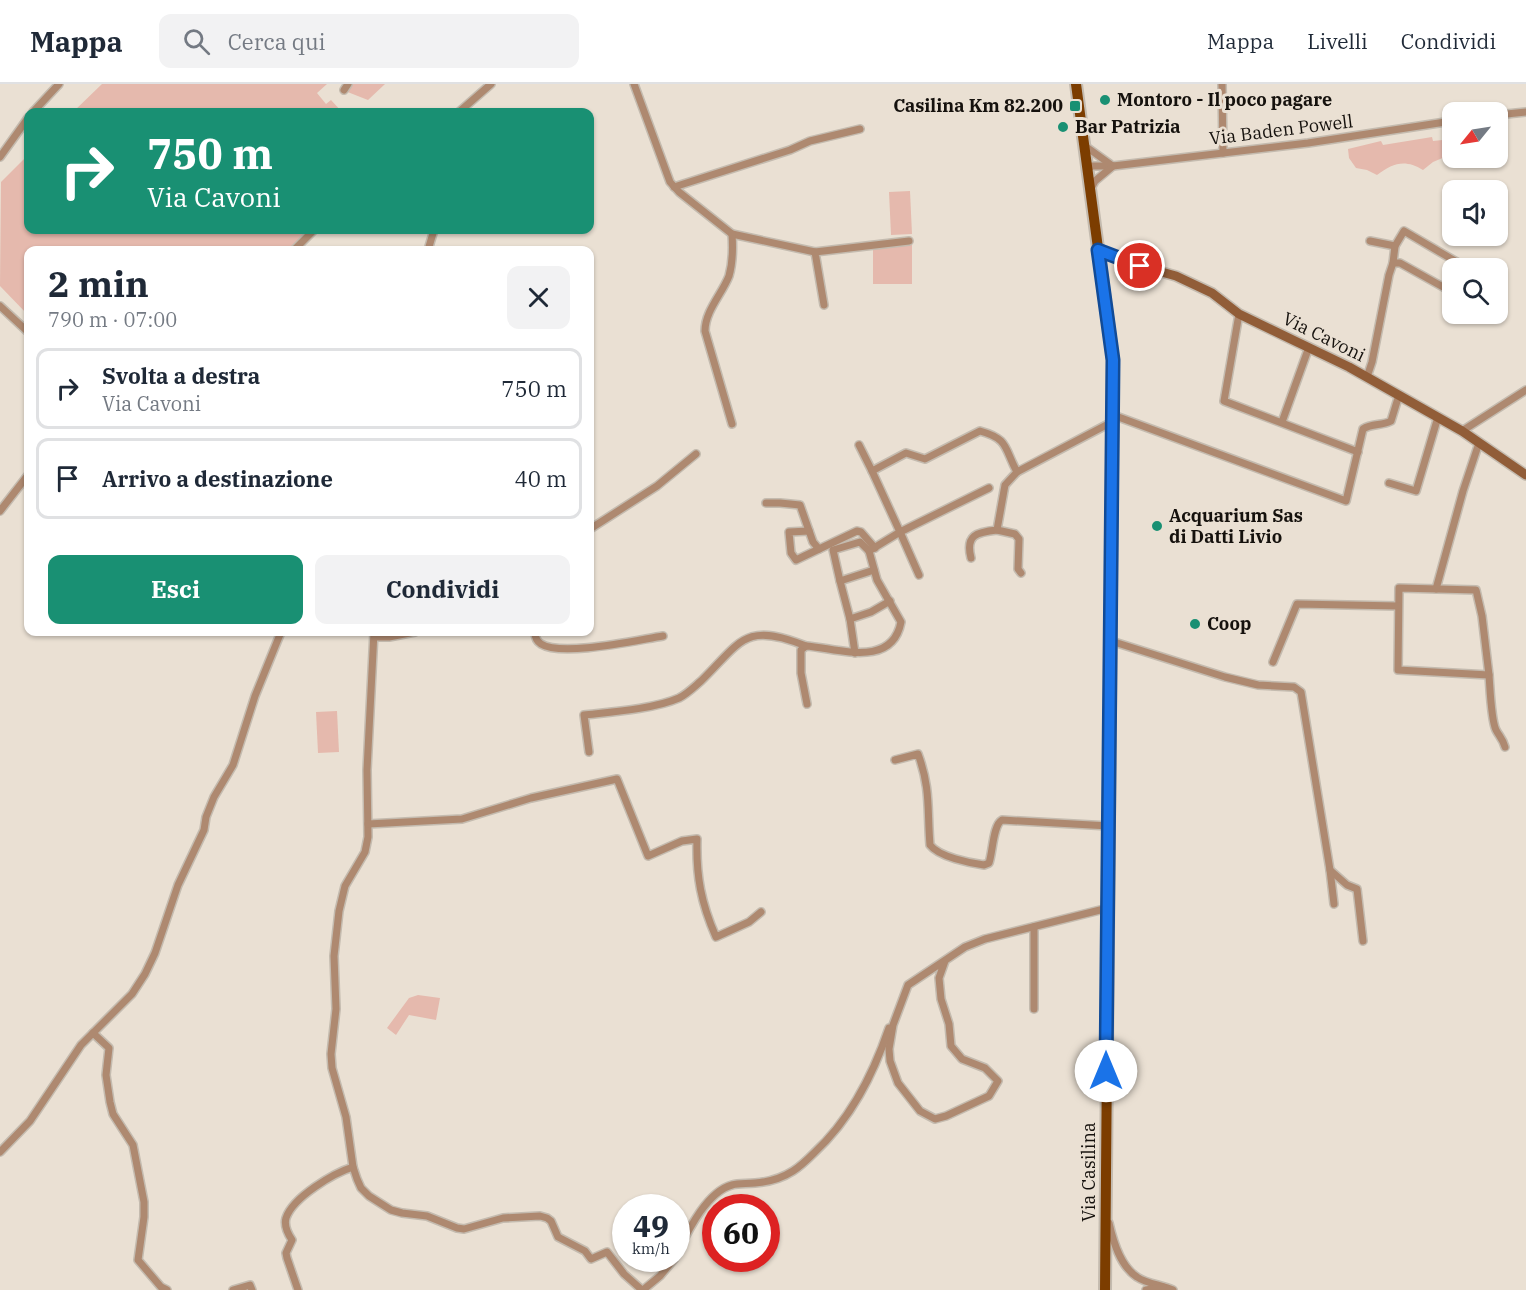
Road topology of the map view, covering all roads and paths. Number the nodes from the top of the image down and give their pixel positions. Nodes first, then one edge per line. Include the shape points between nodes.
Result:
1 (58, 84) edge
2 (491, 84) edge
3 (634, 84) edge
4 (1076, 84) edge
5 (1222, 84) edge
6 (37, 108) edge
7 (464, 108) edge
8 (1526, 112) edge
9 (1508, 114) edge
10 (1442, 123) edge
11 (24, 124) edge
12 (860, 129) dead end
13 (1084, 145) junction
14 (1223, 153) junction
15 (0, 157) edge
16 (1113, 166) junction
17 (1087, 170) junction
18 (674, 187) junction
19 (1090, 191) junction
20 (310, 234) edge
21 (732, 234) junction
22 (909, 241) dead end
23 (1370, 241) dead end
24 (298, 246) edge
25 (1395, 246) junction
26 (1098, 250) junction
27 (815, 252) junction
28 (1450, 258) edge
29 (1393, 263) junction
30 (1442, 286) edge
31 (824, 305) dead end
32 (0, 306) edge
33 (1239, 314) junction
34 (24, 328) edge
35 (1309, 347) junction
36 (1367, 377) junction
37 (1526, 390) edge
38 (1399, 396) junction
39 (1438, 417) junction
40 (1113, 419) junction
41 (1282, 422) junction
42 (732, 424) dead end
43 (1462, 431) junction
44 (1479, 443) junction
45 (860, 445) dead end
46 (1358, 452) junction
47 (696, 454) dead end
48 (872, 471) junction
49 (1017, 472) junction
50 (1526, 475) edge
51 (24, 480) edge
52 (1389, 483) dead end
53 (989, 488) dead end
54 (766, 503) dead end
55 (0, 511) edge
56 (594, 526) edge
57 (998, 530) junction
58 (809, 531) junction
59 (900, 532) junction
60 (819, 549) junction
61 (872, 549) junction
62 (971, 558) dead end
63 (874, 570) junction
64 (1021, 573) dead end
65 (919, 575) dead end
66 (840, 581) junction
67 (1436, 589) junction
68 (890, 601) junction
69 (1398, 606) junction
70 (850, 619) junction
71 (278, 636) edge
72 (374, 636) edge
73 (536, 636) edge
74 (663, 636) dead end
75 (1111, 640) junction
76 (806, 646) junction
77 (855, 653) junction
78 (1273, 662) dead end
79 (1489, 675) junction
80 (807, 704) dead end
81 (1505, 747) dead end
82 (589, 752) dead end
83 (895, 760) dead end
84 (368, 824) junction
85 (1109, 825) junction
86 (1330, 870) junction
87 (1334, 904) dead end
88 (1108, 908) junction
89 (761, 912) dead end
90 (1034, 927) junction
91 (1364, 941) dead end
92 (945, 961) junction
93 (1034, 1009) dead end
94 (895, 1020) junction
95 (93, 1033) junction
96 (0, 1152) edge
97 (353, 1167) junction
98 (1106, 1209) junction
99 (690, 1227) edge
100 (663, 1272) edge
101 (1169, 1288) edge
102 (167, 1290) edge
103 (233, 1290) edge
104 (252, 1290) edge
105 (298, 1290) edge
106 (643, 1290) edge
107 (1105, 1290) edge
108 (1146, 1290) edge

1 - 6 street
2 - 7 street
3 - 18 street
4 - 13 main road, Via Casilina
5 - 14 street
8 - 9 street
10 - 14 street, Via Baden Powell
11 - 15 street
12 - 18 street via 810,141
13 - 16 street
13 - 17 main road, Via Casilina
14 - 16 street, Via Baden Powell
16 - 17 street, Via Baden Powell
16 - 19 street via 1095,181
17 - 19 main road, Via Casilina
18 - 21 street
19 - 26 main road, Via Casilina
20 - 24 street
21 - 27 street
21 - 42 street via 728,277 706,321 705,332
22 - 27 street
23 - 25 street
25 - 28 street via 1404,231
25 - 29 street
26 - 33 street, Via Cavoni via 1176,276 1212,293
26 - 40 main road, Via Casilina via 1113,360
27 - 31 street
29 - 30 street via 1401,263
29 - 36 street
32 - 34 street
33 - 35 street, Via Cavoni
33 - 41 street via 1224,401
35 - 36 street, Via Cavoni
35 - 41 street
36 - 38 street, Via Cavoni
37 - 43 street
38 - 39 street, Via Cavoni
38 - 46 street via 1391,421 1363,429
39 - 43 street, Via Cavoni
39 - 52 street via 1416,491
40 - 46 street via 1346,501
40 - 49 street
40 - 75 main road, Via Casilina
41 - 46 street
43 - 44 street, Via Cavoni
44 - 50 street, Via Cavoni
44 - 67 street
45 - 48 street
47 - 56 street via 657,486
48 - 49 street via 906,453 925,459 980,431 1003,442
48 - 59 street
49 - 57 street via 1005,485
51 - 55 street
53 - 59 street
54 - 58 street via 800,505
57 - 62 street via 969,540
57 - 64 street via 1015,534 1019,539
58 - 60 street
58 - 60 street via 789,532 791,553 796,560
59 - 61 street
59 - 65 street
60 - 61 street via 857,531
61 - 63 street
61 - 66 street via 860,542 833,550
63 - 66 street
63 - 68 street
66 - 70 street
67 - 69 street via 1399,588
67 - 79 street via 1476,590
68 - 70 street
68 - 77 street via 901,622 899,632 877,649
69 - 78 street via 1297,604
69 - 79 street via 1398,670
70 - 77 street
71 - 95 street via 233,765 214,797 155,953 132,994
72 - 84 street
73 - 74 street via 542,645 560,649
75 - 85 main road, Via Casilina
75 - 86 street via 1224,677 1258,685 1294,687 1301,692
76 - 77 street
76 - 80 street via 801,650 801,674
76 - 82 street via 773,636 747,637 680,698 584,715
79 - 81 street via 1496,732
83 - 85 street via 918,754 928,791 930,845 951,857 989,863 996,826 1002,820
84 - 89 street via 462,819 531,798 617,779 648,855 697,839 698,885 716,937
84 - 97 street via 365,852 349,876 342,897 334,956 336,1009 331,1062 346,1118
85 - 88 main road, Via Casilina
86 - 87 street
86 - 91 street via 1357,889
88 - 90 street
88 - 98 main road, Via Casilina
90 - 92 street via 985,939
90 - 93 street
92 - 94 street via 908,985
92 - 94 street via 939,978 951,1047 962,1059 985,1068 998,1080 989,1096 935,1119 920,1111 898,1083 890,1061
94 - 99 street via 850,1113 830,1138 783,1176 723,1189
95 - 96 street via 30,1121
95 - 102 street via 109,1048 106,1075 113,1114 134,1145 144,1202 138,1260
97 - 105 street via 321,1183 286,1217 292,1240 286,1253
97 - 106 street via 361,1188 369,1196 402,1213 427,1216 464,1229 503,1218 547,1218 558,1238 585,1251 591,1260 607,1252
98 - 101 street via 1117,1249 1132,1273
98 - 107 main road, Via Casilina
100 - 106 street
101 - 108 street
103 - 104 street via 249,1285

